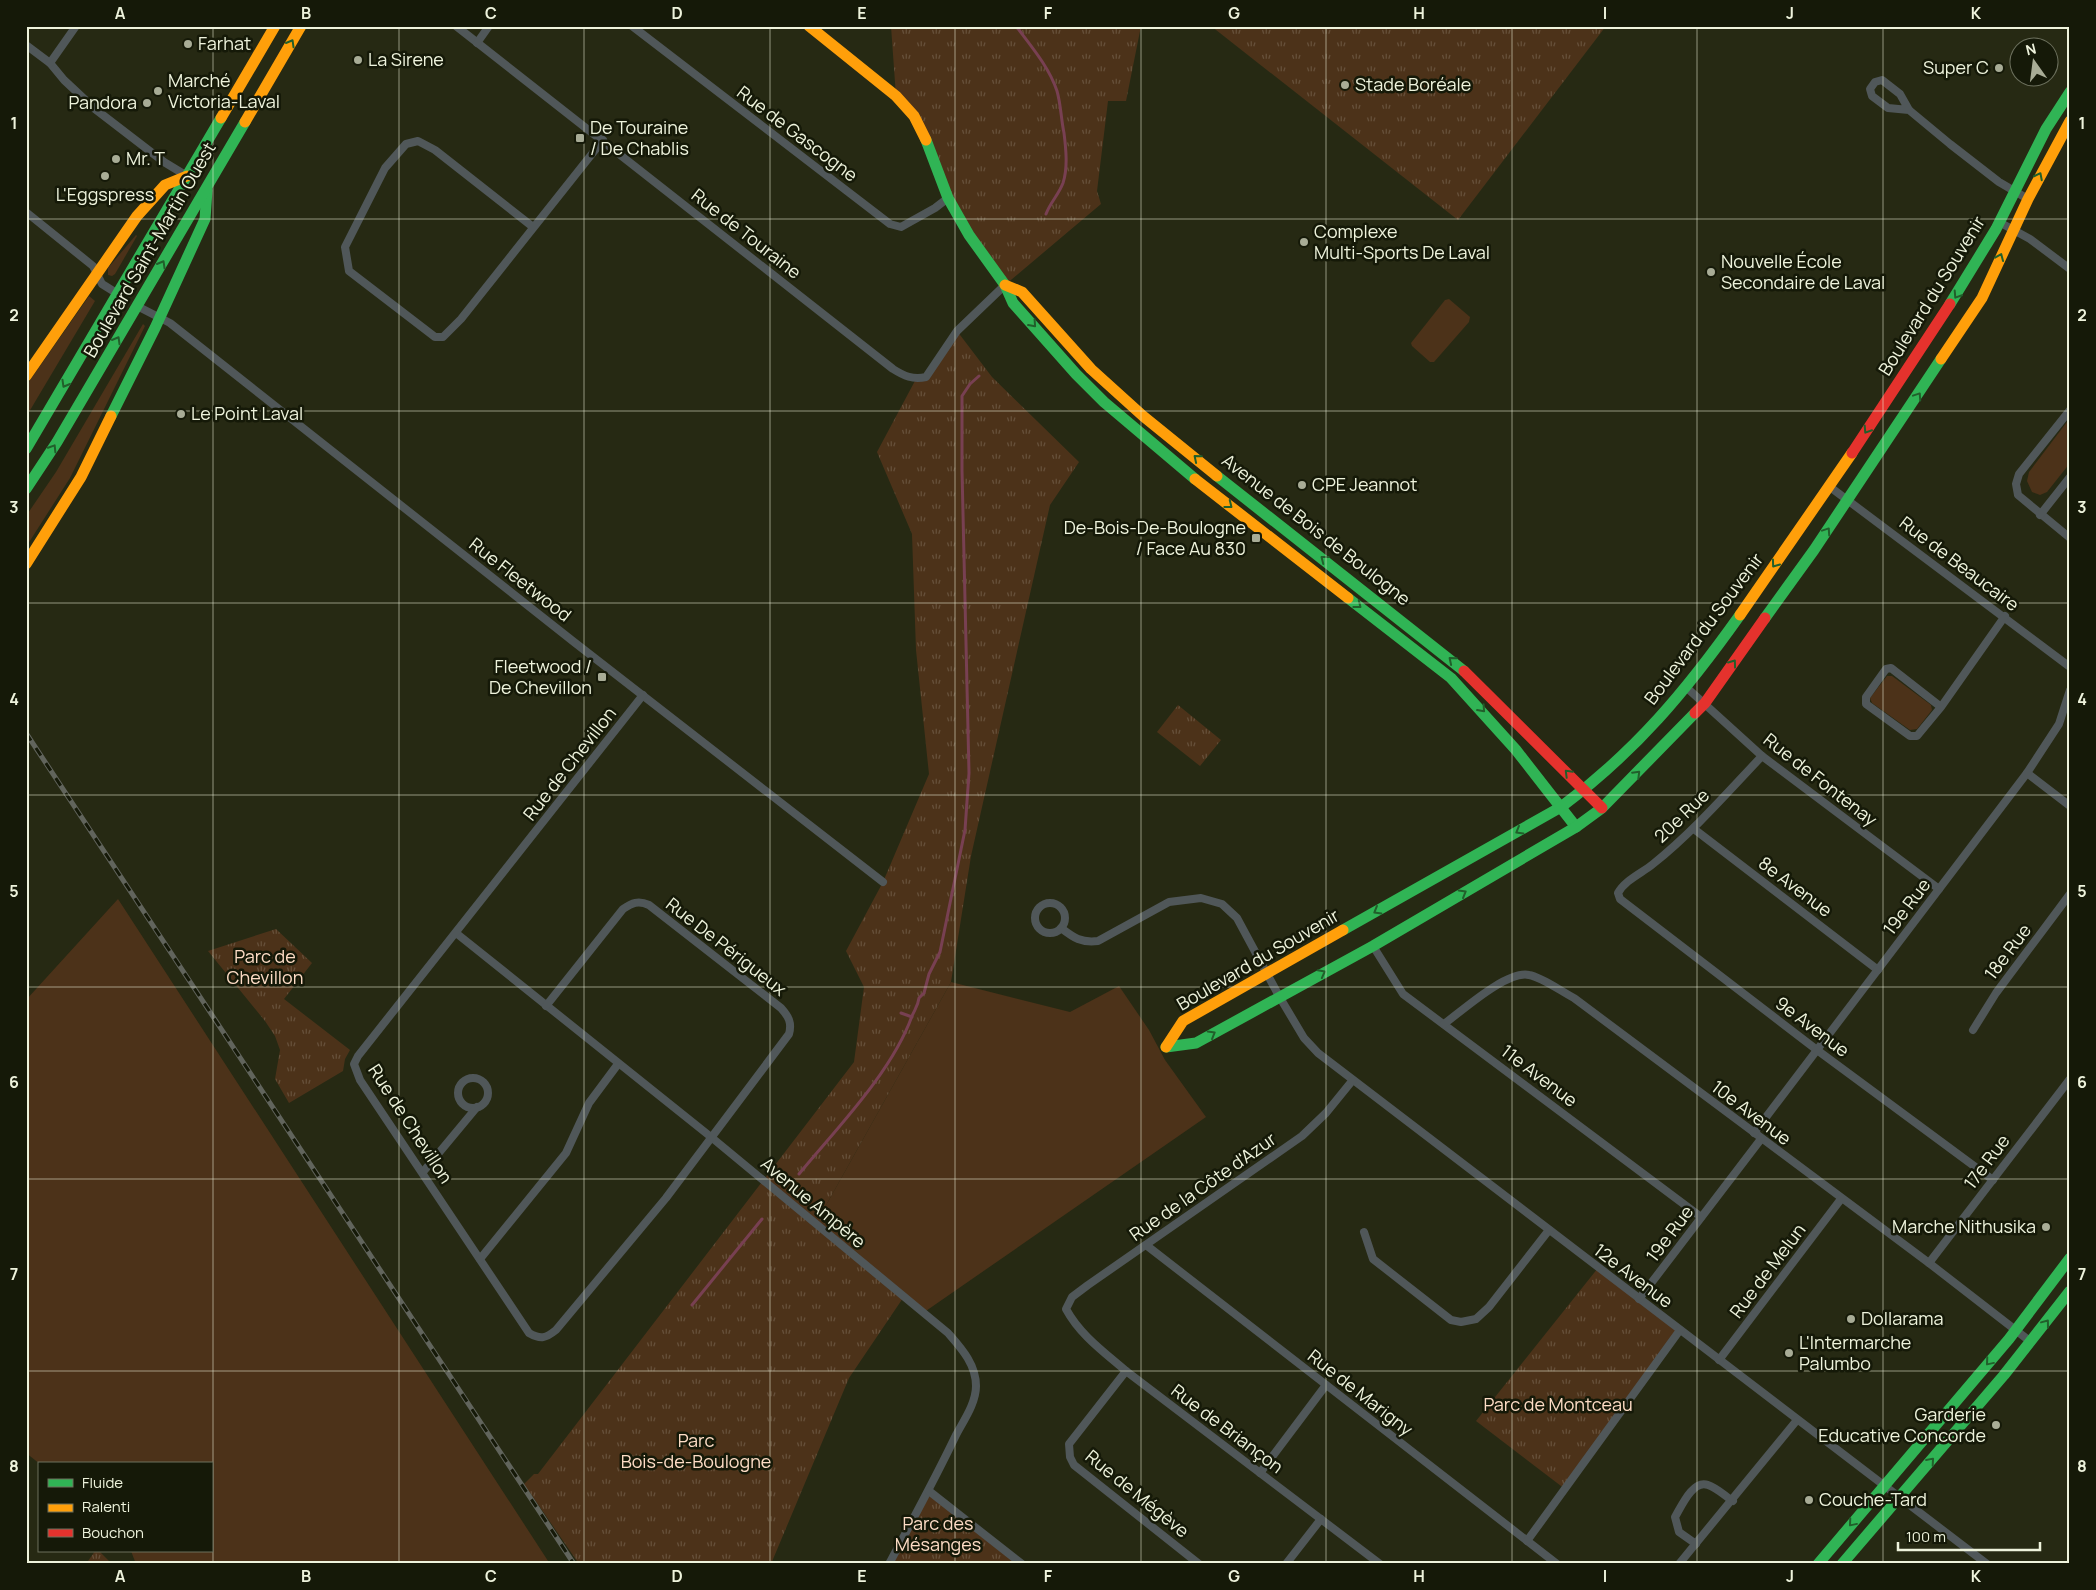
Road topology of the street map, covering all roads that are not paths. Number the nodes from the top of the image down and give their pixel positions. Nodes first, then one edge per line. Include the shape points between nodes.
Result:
1 (76, 26) edge
2 (275, 26) edge
3 (301, 26) edge
4 (456, 26) edge
5 (489, 26) edge
6 (632, 26) edge
7 (809, 26) edge
8 (477, 42) junction
9 (26, 45) edge
10 (50, 63) junction
11 (2070, 92) edge
12 (1909, 110) junction
13 (2070, 121) edge
14 (604, 140) junction
15 (187, 176) junction
16 (207, 187) junction
17 (2014, 192) junction
18 (948, 198) junction
19 (2028, 199) junction
20 (26, 212) edge
21 (1999, 222) junction
22 (533, 227) junction
23 (2013, 229) junction
24 (2070, 269) edge
25 (96, 273) junction
26 (1006, 285) junction
27 (118, 294) junction
28 (137, 306) junction
29 (160, 318) junction
30 (26, 376) edge
31 (2070, 410) edge
32 (26, 449) edge
33 (2070, 477) edge
34 (1830, 487) junction
35 (26, 489) edge
36 (1848, 501) junction
37 (2040, 515) junction
38 (2070, 538) edge
39 (26, 564) edge
40 (2005, 616) junction
41 (2070, 667) edge
42 (1687, 688) junction
43 (2070, 690) edge
44 (643, 695) junction
45 (1705, 703) junction
46 (1941, 707) junction
47 (1762, 756) junction
48 (2027, 773) junction
49 (1585, 790) junction
50 (1561, 806) junction
51 (2070, 806) edge
52 (1602, 808) junction
53 (1576, 827) junction
54 (1694, 829) junction
55 (883, 882) dead end
56 (1939, 889) junction
57 (1618, 893) joint
58 (2070, 894) edge
59 (1061, 928) junction
60 (456, 933) junction
61 (1373, 946) junction
62 (1878, 970) junction
63 (1267, 974) junction
64 (1279, 996) junction
65 (546, 1006) junction
66 (1444, 1024) junction
67 (1973, 1030) dead end
68 (1817, 1050) junction
69 (618, 1064) junction
70 (2070, 1079) edge
71 (1352, 1081) junction
72 (477, 1107) dead end
73 (1754, 1133) junction
74 (711, 1137) junction
75 (1761, 1139) junction
76 (423, 1172) junction
77 (1993, 1180) junction
78 (1841, 1199) junction
79 (1701, 1217) junction
80 (1549, 1230) junction
81 (1364, 1232) dead end
82 (1146, 1245) junction
83 (2070, 1258) edge
84 (480, 1259) junction
85 (1929, 1263) junction
86 (2070, 1292) edge
87 (1639, 1299) junction
88 (1066, 1309) joint
89 (1680, 1330) junction
90 (2015, 1330) junction
91 (2031, 1342) junction
92 (1719, 1360) junction
93 (1126, 1371) junction
94 (1326, 1385) junction
95 (1797, 1420) junction
96 (1260, 1473) junction
97 (1884, 1486) junction
98 (929, 1491) junction
99 (1899, 1498) junction
100 (1733, 1501) junction
101 (1321, 1519) junction
102 (1527, 1541) junction
103 (1696, 1544) junction
104 (1984, 1563) edge
105 (889, 1564) edge
106 (1022, 1564) edge
107 (1199, 1564) edge
108 (1286, 1564) edge
109 (1380, 1564) edge
110 (1557, 1564) edge
111 (1679, 1564) edge
112 (1818, 1564) edge
113 (1842, 1564) edge

1 - 10 street
2 - 15 street, Boulevard Saint-Martin Ouest
16 -> 3 street, Boulevard Saint-Martin Ouest
4 - 8 street, Rue de Touraine
5 - 8 street
6 - 18 street, Rue de Gascogne via 890,224 901,227
7 - 18 street, Avenue de Bois de Boulogne via 896,96 914,116
8 - 14 street, Rue de Touraine
9 - 10 street
10 - 15 street via 95,109
11 - 17 street, Boulevard du Souvenir via 2046,127
12 - 12 street via 1900,94 1882,80 1875,82 1870,89 1872,96 1888,108
12 - 17 street
19 -> 13 street, Boulevard du Souvenir
14 - 22 street
14 - 26 street, Rue de Touraine via 905,376 926,377 957,331
15 - 25 street via 164,185
15 - 27 street, Boulevard Saint-Martin Ouest
28 -> 16 street, Boulevard Saint-Martin Ouest
16 - 29 street via 205,219
17 - 19 street
17 - 21 street, Boulevard du Souvenir
18 - 26 street, Avenue de Bois de Boulogne via 969,235
19 - 23 street, Boulevard du Souvenir
20 - 25 street via 93,266
21 - 23 street
21 -> 34 street, Boulevard du Souvenir via 1964,283
22 - 22 street via 435,150 418,141 406,144 385,168 345,247 349,271 434,337 443,337 461,319
23 - 24 street
36 -> 23 street, Boulevard du Souvenir via 1982,298
25 - 27 street via 102,284
25 - 30 street
49 -> 26 street, Avenue de Bois de Boulogne via 1461,668 1144,416 1091,369 1022,292
26 -> 50 street, Avenue de Bois de Boulogne via 1013,303 1104,402 1178,466 1451,678 1512,743
27 -> 32 street, Boulevard Saint-Martin Ouest
28 - 29 street, Rue Fleetwood
35 -> 28 street, Boulevard Saint-Martin Ouest
29 - 39 street via 81,477
29 - 44 street, Rue Fleetwood
31 - 37 street via 2019,474 2016,484 2018,495
33 - 37 street
34 - 36 street, Rue de Beaucaire
34 -> 42 street, Boulevard du Souvenir
36 - 40 street, Rue de Beaucaire
45 -> 36 street, Boulevard du Souvenir
37 - 38 street
40 - 41 street, Rue de Beaucaire
40 - 46 street
42 - 45 street, Rue de Fontenay
42 - 49 street, Boulevard du Souvenir via 1640,740
43 - 48 street, 19e Rue via 2059,724
44 - 55 street, Rue Fleetwood
44 - 60 street, Rue de Chevillon
45 - 47 street, Rue de Fontenay
52 -> 45 street, Boulevard du Souvenir
46 - 46 street via 1891,668 1886,669 1866,697 1866,704 1910,736 1917,736
47 - 54 street, 20e Rue
47 - 56 street, Rue de Fontenay
48 - 51 street
48 - 56 street, 19e Rue
49 - 50 street, Boulevard du Souvenir
49 - 52 street, Avenue de Bois de Boulogne
50 - 53 street, Avenue de Bois de Boulogne
50 -> 63 street, Boulevard du Souvenir
52 - 53 street, Boulevard du Souvenir
61 -> 53 street, Boulevard du Souvenir
54 - 57 street, 20e Rue via 1621,887
54 - 62 street, 8e Avenue
56 - 62 street, 19e Rue
57 - 68 street, 9e Avenue via 1620,899
58 - 67 street, 18e Rue via 1996,993
59 - 59 street via 1065,915 1060,907 1047,903 1038,908 1034,918 1038,928 1046,933
59 - 63 street, 12e Avenue via 1079,941 1098,941 1169,902 1201,898 1222,904 1237,918
60 - 65 street, Avenue Ampère
60 - 76 street, Rue de Chevillon via 354,1064 360,1080
64 -> 61 street, Boulevard du Souvenir
61 - 66 street, 11e Avenue via 1403,994
62 - 68 street, 19e Rue
63 - 64 street, 12e Avenue
63 -> 64 street, Boulevard du Souvenir via 1183,1022 1166,1047 1196,1043
64 - 71 street, 12e Avenue via 1304,1038 1318,1054
65 - 69 street, Avenue Ampère
65 - 74 street, Rue De Périgueux via 622,909 634,902 642,902 781,1008 790,1020 790,1034
66 - 73 street, 10e Avenue via 1502,981 1520,974 1530,975 1574,998
66 - 79 street, 11e Avenue
68 - 73 street, 19e Rue
68 - 77 street, 9e Avenue
69 - 74 street, Avenue Ampère
69 - 84 street via 589,1103 566,1153
70 - 77 street, 17e Rue
71 - 80 street, 12e Avenue
71 - 82 street, Rue de la Côte d'Azur via 1302,1136
72 - 76 street
73 - 75 street, 10e Avenue
74 - 84 street, Rue de Chevillon via 666,1198 547,1338 529,1333
74 - 98 street, Avenue Ampère via 948,1333 964,1351 974,1371 976,1386 972,1403
75 - 78 street, 10e Avenue
75 - 79 street, 19e Rue
76 - 84 street, Rue de Chevillon
77 - 85 street, 17e Rue
78 - 85 street, 10e Avenue
78 - 92 street, Rue de Melun
79 - 87 street, 19e Rue
80 - 81 street via 1489,1307 1476,1319 1461,1322 1451,1320 1373,1259
80 - 87 street, 12e Avenue
82 - 88 street, Rue de la Côte d'Azur via 1072,1297
82 - 94 street, Rue de Marigny
83 - 90 street
85 - 90 street, 10e Avenue
91 -> 86 street
87 - 89 street, 12e Avenue
88 - 93 street, Rue de Briançon via 1092,1343
89 - 92 street, 12e Avenue
89 - 102 street
90 - 91 street, 10e Avenue
90 -> 97 street
99 -> 91 street
92 - 95 street, 12e Avenue
93 - 96 street, Rue de Briançon
93 - 107 street, Rue de Mégève via 1069,1444 1070,1457 1074,1465
94 - 96 street
94 - 102 street, Rue de Marigny
95 - 97 street, 12e Avenue
95 - 100 street
96 - 101 street, Rue de Briançon
97 - 99 street, 12e Avenue
97 -> 112 street
98 - 105 street, Avenue Ampère
98 - 106 street
99 - 104 street, 12e Avenue
99 - 113 street
100 - 103 street
100 - 103 street via 1707,1484 1691,1491 1675,1516 1679,1532
101 - 108 street
101 - 109 street, Rue de Briançon
102 - 110 street, Rue de Marigny
103 - 111 street

